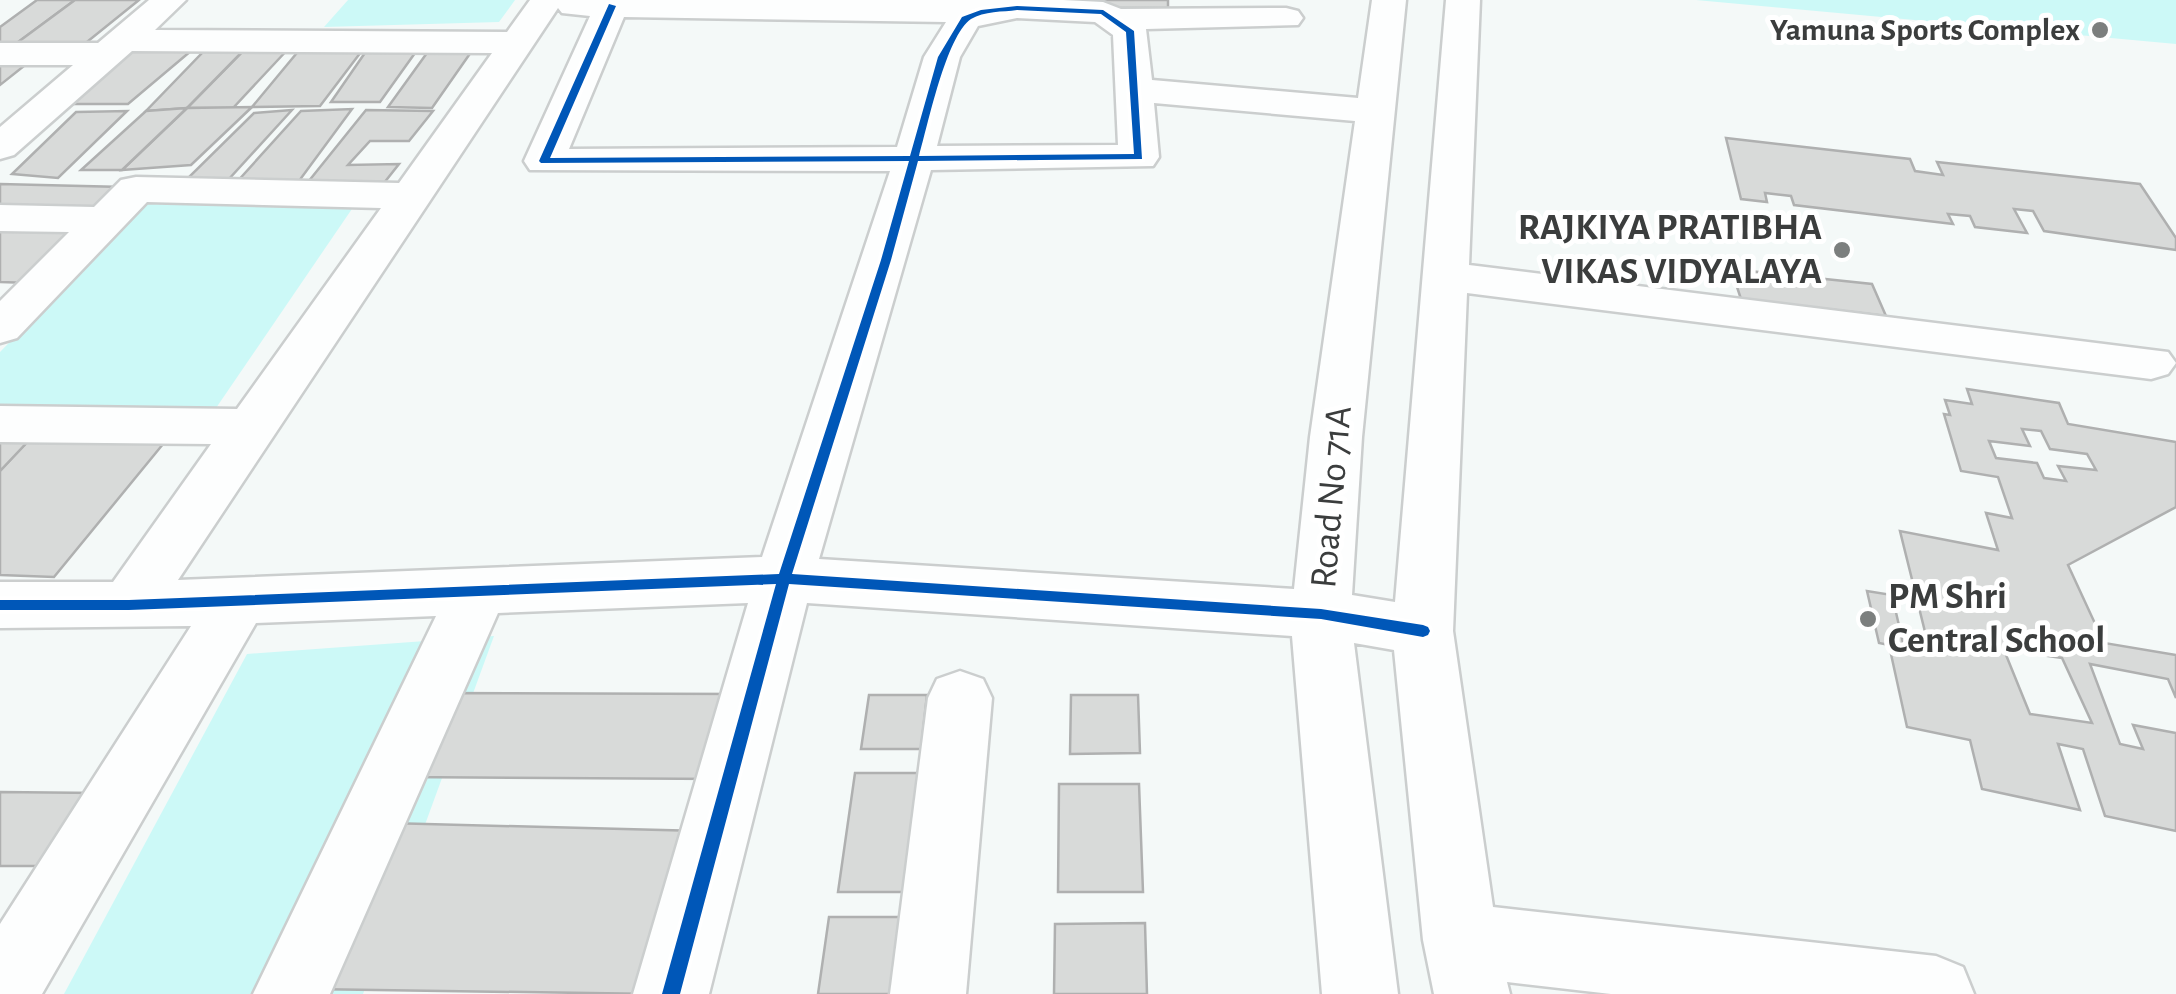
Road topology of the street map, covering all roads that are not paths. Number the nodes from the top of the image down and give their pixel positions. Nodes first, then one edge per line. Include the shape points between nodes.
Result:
1 (170, 0) edge
2 (1389, 0) edge
3 (1463, 0) edge
4 (612, 6) junction
5 (981, 12) junction
6 (304, 14) dead end
7 (536, 16) edge
8 (1118, 18) junction
9 (1286, 18) dead end
10 (277, 41) junction
11 (115, 48) junction
12 (0, 54) edge
13 (1136, 90) junction
14 (1375, 111) junction
15 (0, 146) edge
16 (914, 160) junction
17 (416, 196) junction
18 (0, 218) edge
19 (104, 220) junction
20 (1444, 276) junction
21 (0, 328) edge
22 (2151, 363) dead end
23 (0, 424) edge
24 (252, 427) junction
25 (784, 579) junction
26 (478, 591) junction
27 (238, 601) junction
28 (0, 605) edge
29 (129, 605) junction
30 (1321, 614) junction
31 (1423, 631) junction
32 (960, 698) dead end
33 (1466, 967) edge
34 (0, 993) edge
35 (291, 994) edge
36 (671, 994) edge
37 (928, 994) edge
38 (1360, 994) edge
39 (1936, 994) edge

1 - 11 street
2 - 14 street, Road No 71A
3 - 20 street
4 - 5 street
4 - 7 street
4 - 16 street via 544,161
5 - 8 street via 1068,9
5 - 16 street via 965,18 942,57
6 - 10 street
7 - 10 street
7 - 17 street
8 - 9 street
8 - 13 street via 1130,31
10 - 11 street
11 - 12 street
11 - 15 street
13 - 14 street
13 - 16 street via 1139,156
14 - 30 street, Road No 71A
16 - 25 street
17 - 19 street via 136,189
17 - 24 street
18 - 19 street
19 - 21 street
20 - 22 street
20 - 31 street
23 - 24 street
24 - 29 street
25 - 26 street
25 - 30 street
25 - 36 street
26 - 27 street
26 - 35 street
27 - 29 street
27 - 34 street
28 - 29 street
30 - 31 street
30 - 38 street, Road No 71A
31 - 33 street
32 - 37 street
33 - 39 street

